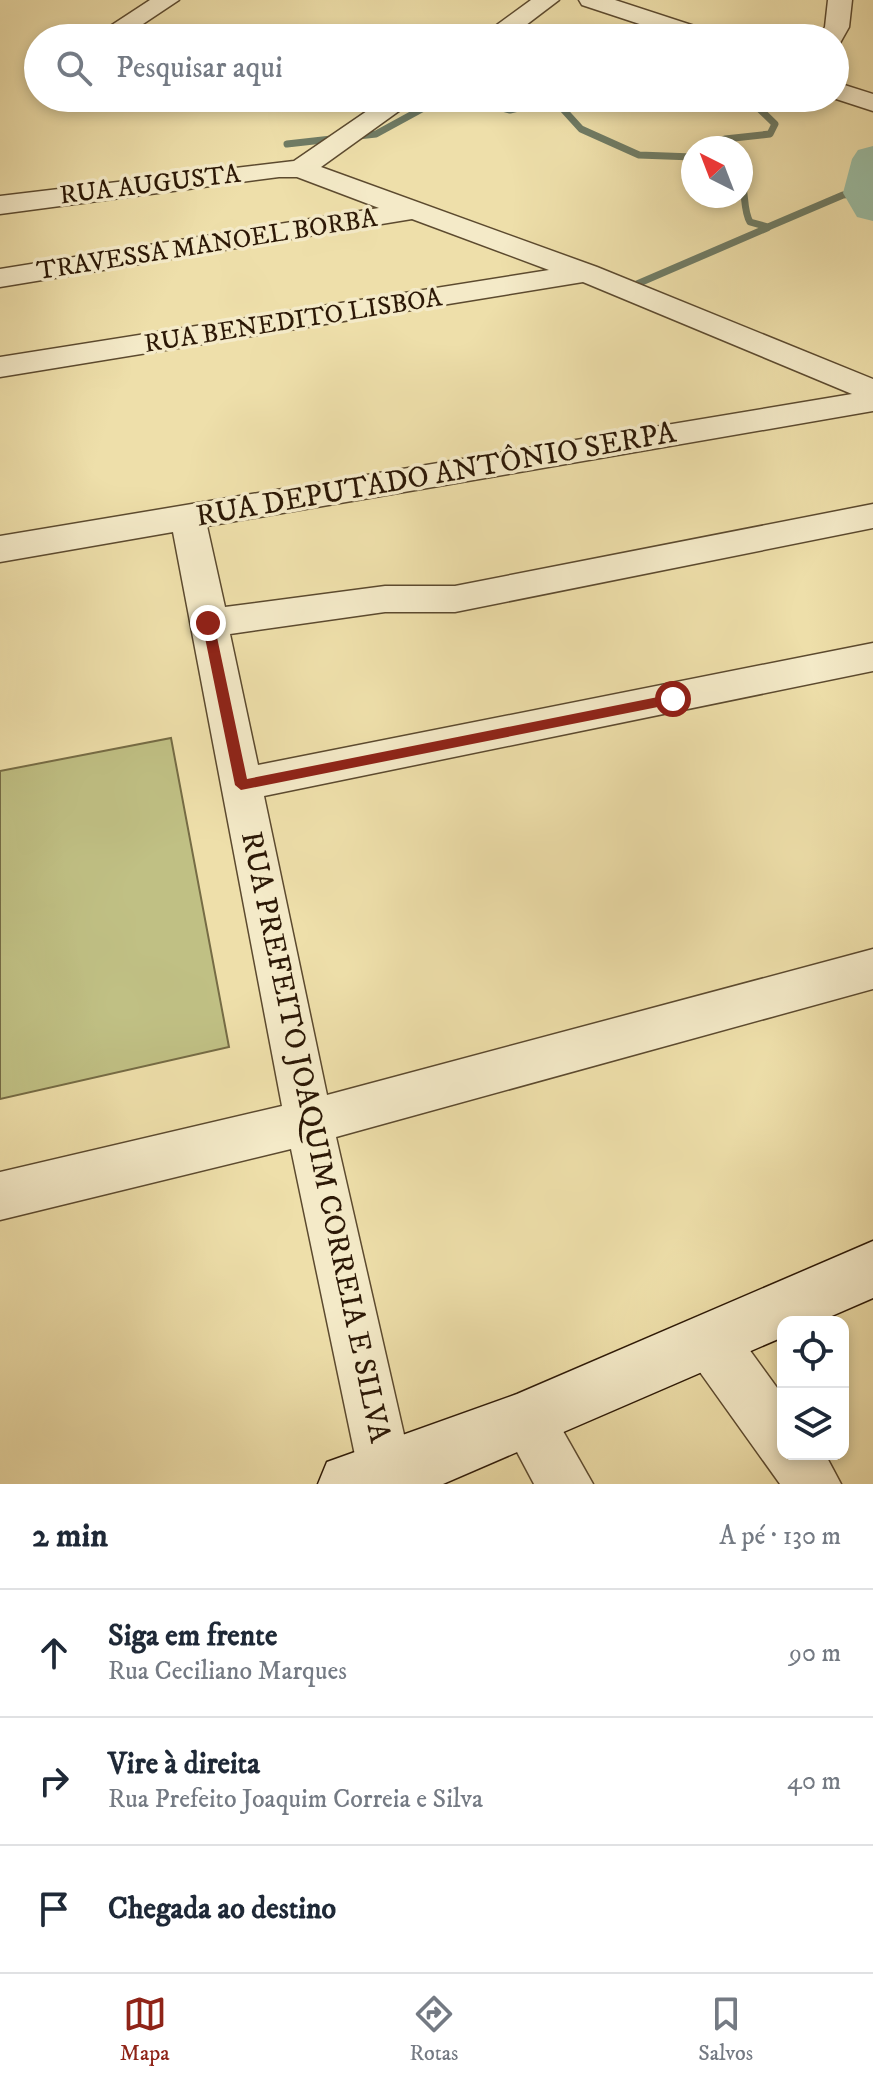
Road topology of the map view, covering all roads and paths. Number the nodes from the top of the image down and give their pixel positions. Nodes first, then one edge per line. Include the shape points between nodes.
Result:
1 (167, 0) edge
2 (547, 0) edge
3 (591, 0) edge
4 (840, 0) edge
5 (128, 24) edge
6 (512, 24) edge
7 (664, 24) edge
8 (837, 24) edge
9 (849, 95) edge
10 (873, 103) edge
11 (383, 112) edge
12 (300, 169) junction
13 (0, 205) edge
14 (413, 211) junction
15 (586, 273) junction
16 (0, 278) edge
17 (0, 367) edge
18 (873, 391) edge
19 (873, 401) edge
20 (873, 516) edge
21 (188, 517) junction
22 (0, 549) edge
23 (208, 623) junction
24 (873, 657) edge
25 (241, 785) junction
26 (873, 969) edge
27 (309, 1122) junction
28 (0, 1196) edge
29 (873, 1269) edge
30 (711, 1342) junction
31 (527, 1420) junction
32 (777, 1434) edge
33 (796, 1460) edge
34 (406, 1474) edge
35 (565, 1484) edge
36 (813, 1484) edge

1 - 5 street
2 - 6 street
3 - 7 street
4 - 8 street
9 - 10 street
11 - 12 street
12 - 13 street, RUA AUGUSTA
12 - 14 street
14 - 15 street
14 - 16 street, TRAVESSA MANOEL BORBA
15 - 17 street, RUA BENEDITO LISBOA
15 - 18 street
19 - 21 street, RUA DEPUTADO ANTÔNIO SERPA
20 - 23 street via 455,599 385,599
21 - 22 street, RUA DEPUTADO ANTÔNIO SERPA
21 - 23 street, RUA PREFEITO JOAQUIM CORREIA E SILVA
23 - 25 street, RUA PREFEITO JOAQUIM CORREIA E SILVA
24 - 25 street
25 - 27 street, RUA PREFEITO JOAQUIM CORREIA E SILVA
26 - 27 street
27 - 28 street
27 - 34 street, RUA PREFEITO JOAQUIM CORREIA E SILVA
29 - 30 street
30 - 31 street
30 - 32 street
31 - 34 street
31 - 35 street
33 - 36 street

